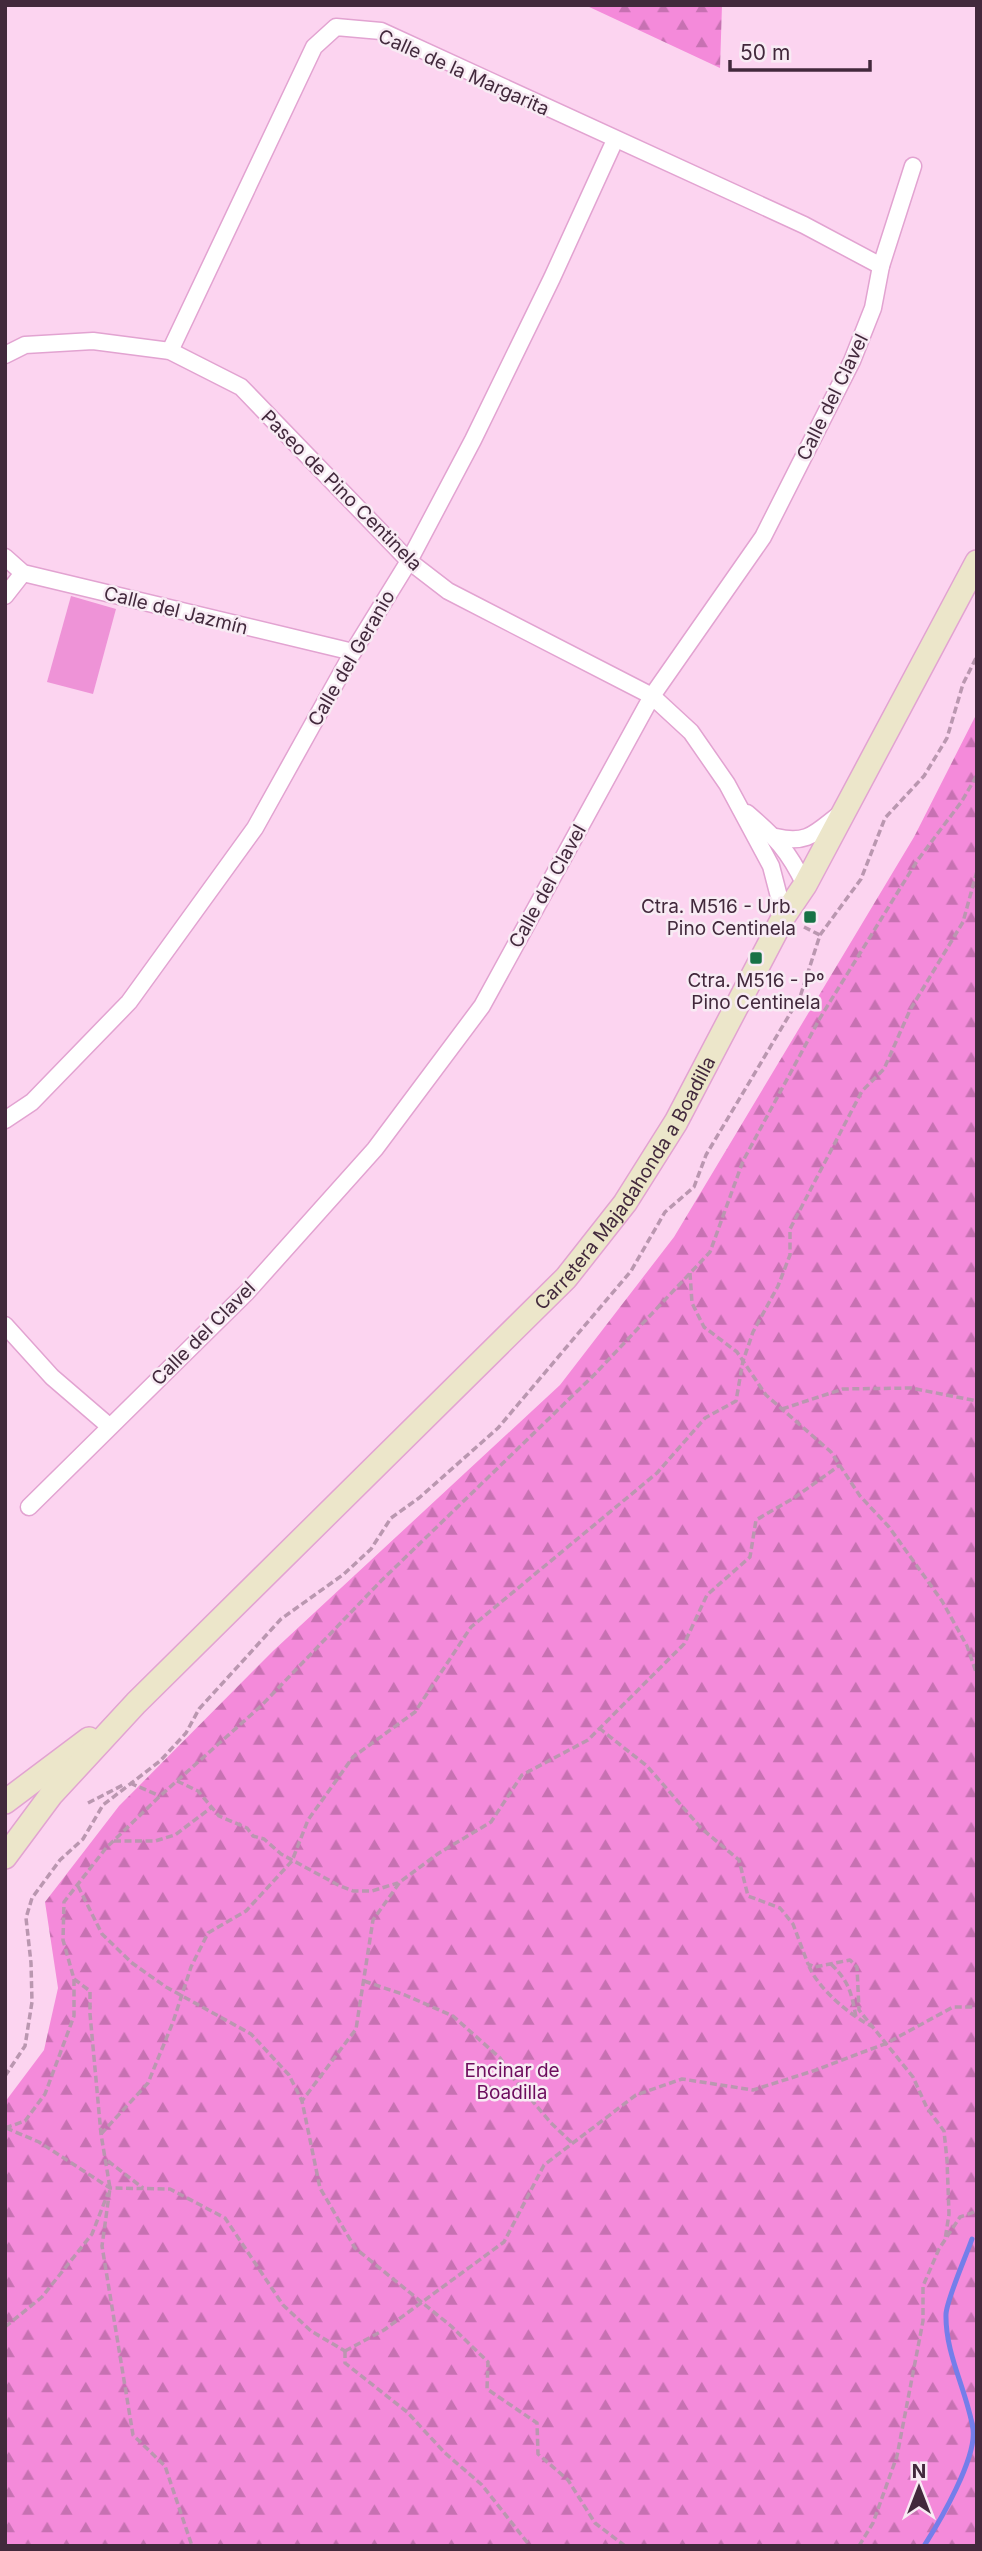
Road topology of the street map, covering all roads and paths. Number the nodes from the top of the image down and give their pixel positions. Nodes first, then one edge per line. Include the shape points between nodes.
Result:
1 (615, 140) junction
2 (913, 166) dead end
3 (881, 266) junction
4 (170, 351) junction
5 (5, 355) edge
6 (5, 556) edge
7 (409, 561) junction
8 (977, 562) edge
9 (23, 573) junction
10 (5, 596) edge
11 (352, 652) junction
12 (652, 696) junction
13 (977, 775) edge
14 (740, 806) junction
15 (846, 809) junction
16 (776, 837) junction
17 (977, 871) edge
18 (805, 885) junction
19 (794, 922) junction
20 (820, 935) dead end
21 (5, 1120) edge
22 (690, 1272) junction
23 (5, 1325) edge
24 (743, 1361) junction
25 (977, 1401) edge
26 (782, 1409) junction
27 (109, 1426) junction
28 (840, 1465) junction
29 (29, 1507) dead end
30 (977, 1675) edge
31 (136, 1703) junction
32 (599, 1728) junction
33 (177, 1781) junction
34 (129, 1783) junction
35 (160, 1796) junction
36 (5, 1802) edge
37 (88, 1803) dead end
38 (212, 1807) junction
39 (114, 1841) junction
40 (5, 1857) edge
41 (292, 1861) junction
42 (400, 1882) junction
43 (77, 1885) junction
44 (808, 1964) junction
45 (831, 1964) junction
46 (74, 1979) junction
47 (364, 1981) junction
48 (182, 1998) junction
49 (977, 2007) edge
50 (856, 2019) junction
51 (874, 2028) junction
52 (887, 2043) junction
53 (5, 2076) edge
54 (302, 2101) junction
55 (5, 2128) edge
56 (101, 2134) junction
57 (572, 2144) junction
58 (106, 2159) junction
59 (110, 2188) junction
60 (144, 2189) junction
61 (977, 2210) edge
62 (945, 2240) junction
63 (422, 2302) junction
64 (5, 2327) edge
65 (345, 2351) junction
66 (192, 2546) edge
67 (530, 2546) edge
68 (625, 2546) edge
69 (859, 2546) edge

1 - 3 street, Calle de la Margarita via 804,225
1 - 4 street, Calle de la Margarita via 381,31 336,27 314,47
1 - 7 street, Calle del Geranio
2 - 3 street, Calle del Clavel
3 - 12 street, Calle del Clavel via 873,308 852,361 763,537
4 - 5 street, Paseo de Pino Centinela via 93,341 25,345
4 - 7 street, Paseo de Pino Centinela via 241,387
6 - 9 street, Calle del Jazmín
7 - 11 street, Calle del Geranio
7 - 12 street, Paseo de Pino Centinela via 448,591
8 - 15 street, Carretera Majadahonda a Boadilla
9 - 10 street
9 - 11 street, Calle del Jazmín
11 - 21 street, Calle del Geranio via 255,828 129,1002 32,1101
12 - 14 street, Paseo de Pino Centinela via 691,732
12 - 27 street, Calle del Clavel via 482,1006 375,1149 247,1292
13 - 22 path via 820,1018 743,1161 710,1252
14 - 16 street
14 - 19 street
15 - 16 street via 811,836 793,841
15 - 18 street, Carretera Majadahonda a Boadilla
16 - 18 street
17 - 24 path via 962,922 910,1010 884,1069 862,1091 790,1229 790,1255
18 - 19 street, Carretera Majadahonda a Boadilla
19 - 20 path
19 - 31 street, Carretera Majadahonda a Boadilla via 625,1203 566,1278
22 - 24 path via 692,1303 704,1327
22 - 33 path via 595,1374 381,1581 261,1706
23 - 27 street via 52,1377
24 - 26 path via 766,1395
24 - 41 path via 736,1401 705,1418 657,1473 471,1628 415,1712 353,1757 307,1820
25 - 26 path via 911,1388 843,1389
26 - 28 path
27 - 29 street, Calle del Clavel
28 - 30 path via 942,1601
28 - 32 path via 756,1520 750,1557 707,1595 684,1644
31 - 36 street, Carretera Majadahonda a Boadilla
31 - 40 street, Carretera Majadahonda a Boadilla via 51,1795
32 - 42 path via 588,1740 522,1776 491,1822
32 - 44 path via 646,1766 701,1828 739,1860 748,1896 780,1908 793,1924
33 - 35 path
33 - 38 path via 198,1791
34 - 35 path
34 - 37 path
34 - 53 path via 103,1805 83,1839 60,1860 32,1898 26,1918 32,2002 25,2046
35 - 39 path
38 - 39 path via 175,1835 155,1841
38 - 41 path via 219,1816 247,1828
39 - 43 path
41 - 42 path via 353,1891 372,1891
41 - 48 path via 246,1911 208,1933
42 - 47 path via 373,1920
43 - 46 path via 64,1902 63,1940
43 - 48 path via 102,1934 132,1963
44 - 45 path
44 - 50 path via 822,1986
45 - 50 path via 845,1977
45 - 51 path via 850,1960 857,1967 859,2010
46 - 55 path via 74,2015 45,2094 25,2121
46 - 56 path via 90,1991
47 - 54 path via 356,2029
47 - 57 path via 453,2017 500,2058
48 - 54 path via 251,2034 289,2075
48 - 56 path via 148,2083
49 - 52 path via 953,2007
50 - 51 path
51 - 52 path
52 - 57 path via 753,2091 682,2079 636,2095
52 - 62 path via 944,2131
54 - 63 path via 320,2188 355,2248
55 - 59 path via 39,2142
56 - 58 path
57 - 63 path via 544,2165 505,2242
58 - 59 path
58 - 60 path
59 - 60 path
59 - 64 path via 92,2234 42,2297
59 - 66 path via 102,2246 133,2435 164,2466
60 - 65 path via 170,2189 225,2218 283,2305 311,2332
61 - 62 path via 960,2217
62 - 69 path via 923,2286 923,2321 897,2456 873,2523
63 - 65 path
63 - 68 path via 488,2362 487,2389 537,2423 538,2454 568,2480 595,2524
65 - 67 path via 345,2363 407,2412 482,2485

